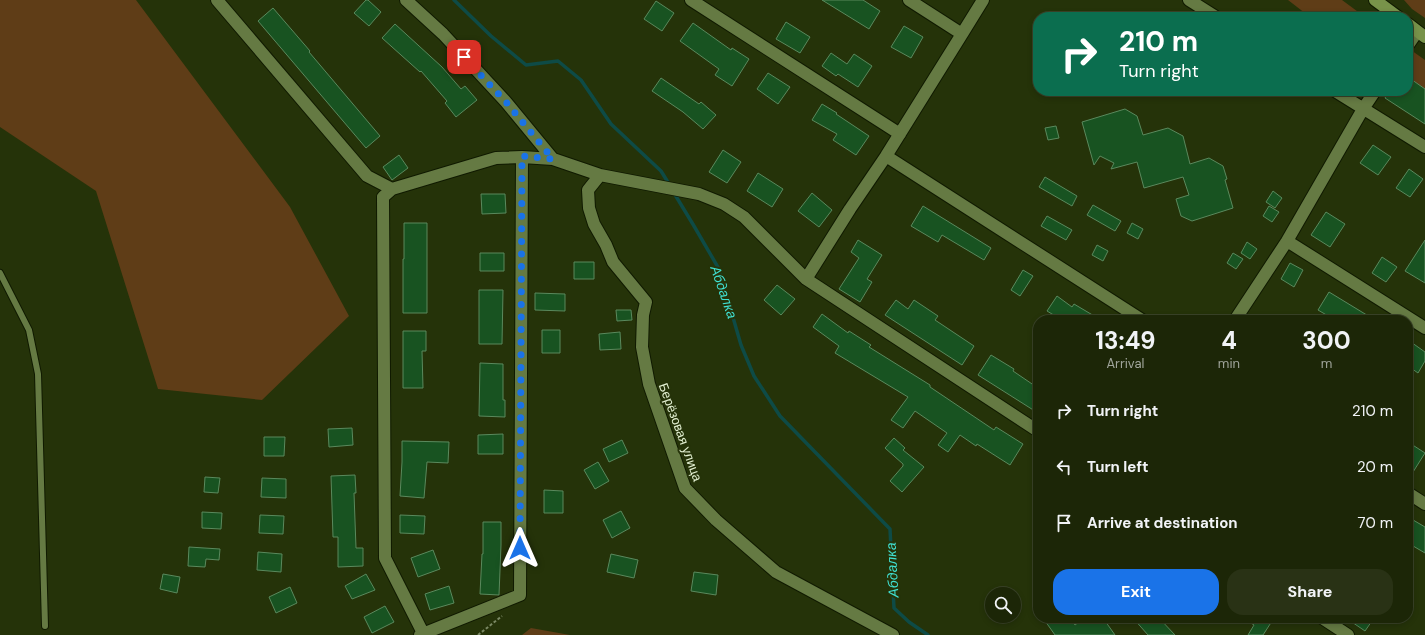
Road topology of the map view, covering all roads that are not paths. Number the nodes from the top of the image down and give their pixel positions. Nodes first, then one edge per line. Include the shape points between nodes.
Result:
1 (217, 0) edge
2 (406, 0) edge
3 (691, 0) edge
4 (909, 0) edge
5 (983, 0) edge
6 (1189, 0) edge
7 (1375, 0) edge
8 (1208, 12) edge
9 (1391, 12) edge
10 (962, 34) junction
11 (1343, 96) edge
12 (1371, 96) edge
13 (1363, 108) junction
14 (900, 134) junction
15 (1425, 147) edge
16 (522, 156) junction
17 (886, 156) junction
18 (553, 159) junction
19 (600, 175) junction
20 (392, 189) junction
21 (1287, 241) junction
22 (0, 273) edge
23 (806, 279) junction
24 (1134, 315) edge
25 (1238, 315) edge
26 (1404, 315) edge
27 (1413, 320) edge
28 (1425, 328) edge
29 (1033, 428) edge
30 (1413, 496) edge
31 (1425, 504) edge
32 (1330, 623) edge
33 (45, 626) dead end
34 (421, 634) edge
35 (893, 635) edge
36 (1348, 635) edge

1 - 20 street via 367,176
2 - 18 street via 443,34 506,102
3 - 14 street
4 - 10 street
5 - 10 street
6 - 8 street
7 - 9 main road
10 - 14 street
11 - 13 street
12 - 13 street
13 - 15 street
13 - 21 street
14 - 17 street
16 - 18 street
16 - 20 street via 496,158
16 - 34 street via 520,595
17 - 23 street
17 - 24 street
18 - 19 street
19 - 23 street via 699,194 724,204 744,217
19 - 35 street, Берёзовая улица via 588,190 589,208 613,262 646,302 642,346 649,384 685,488 716,520 776,572
20 - 34 street via 383,197 385,558
21 - 25 street
21 - 26 street
22 - 33 lane via 29,330 38,374
23 - 29 street
27 - 28 street
30 - 31 street
32 - 36 street

